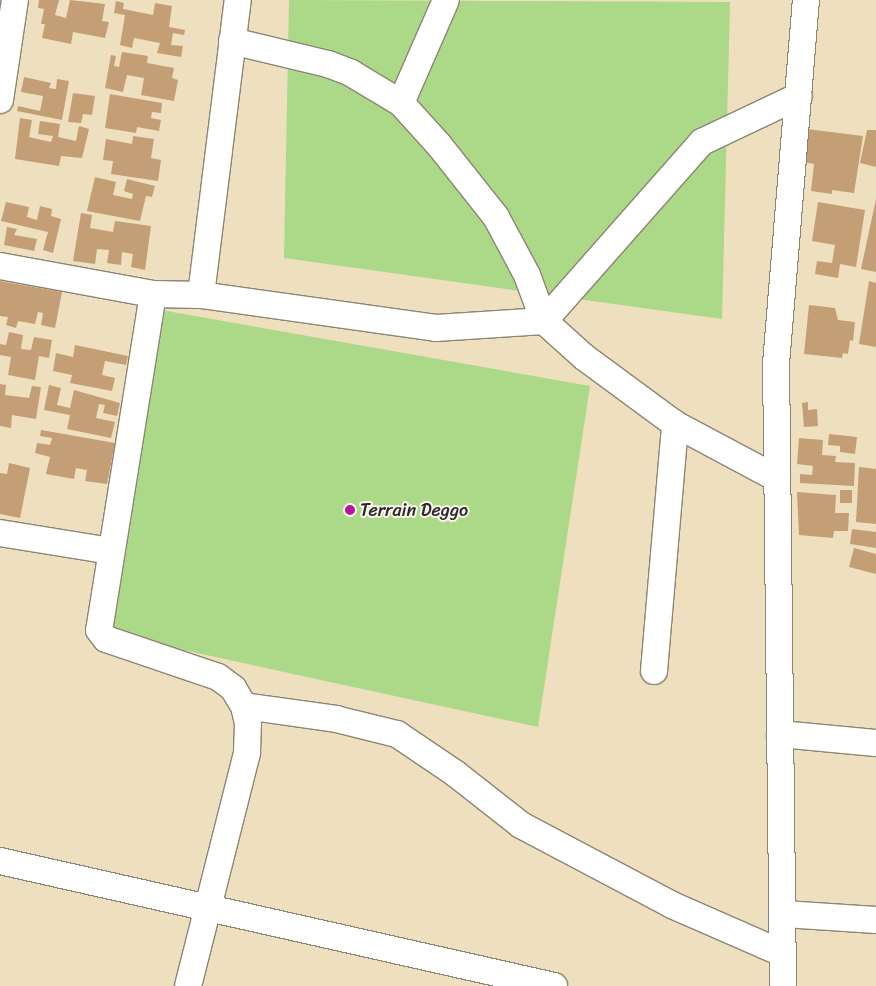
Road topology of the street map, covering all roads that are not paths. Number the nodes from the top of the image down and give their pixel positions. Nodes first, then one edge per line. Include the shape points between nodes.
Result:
1 (15, 0) edge
2 (238, 0) edge
3 (446, 0) edge
4 (806, 0) edge
5 (232, 41) junction
6 (799, 96) junction
7 (0, 100) edge
8 (400, 103) junction
9 (0, 266) edge
10 (153, 294) junction
11 (201, 295) junction
12 (544, 321) junction
13 (675, 424) junction
14 (776, 478) junction
15 (0, 533) edge
16 (111, 551) junction
17 (654, 671) dead end
18 (244, 706) junction
19 (780, 734) junction
20 (876, 743) edge
21 (0, 861) edge
22 (208, 908) junction
23 (784, 914) junction
24 (876, 920) edge
25 (782, 954) junction
26 (188, 986) edge
27 (551, 986) edge
28 (783, 986) edge

1 - 7 street
2 - 5 street
3 - 8 street
4 - 6 street
5 - 8 street via 328,64 351,73
5 - 11 street
6 - 12 street via 702,142
6 - 14 street via 776,364
8 - 12 street via 439,144 496,217 527,274
9 - 10 street
10 - 11 street
10 - 16 street
11 - 12 street via 436,328
12 - 13 street via 584,357
13 - 14 street
13 - 17 street
14 - 19 street
15 - 16 street
16 - 18 street via 102,605 101,635 218,677 233,688
18 - 22 street via 248,723 247,753
18 - 25 street via 336,719 397,734 456,774 520,825 672,904
19 - 20 street
19 - 23 street
21 - 22 street
22 - 26 street
22 - 27 street
23 - 24 street
23 - 25 street
25 - 28 street

